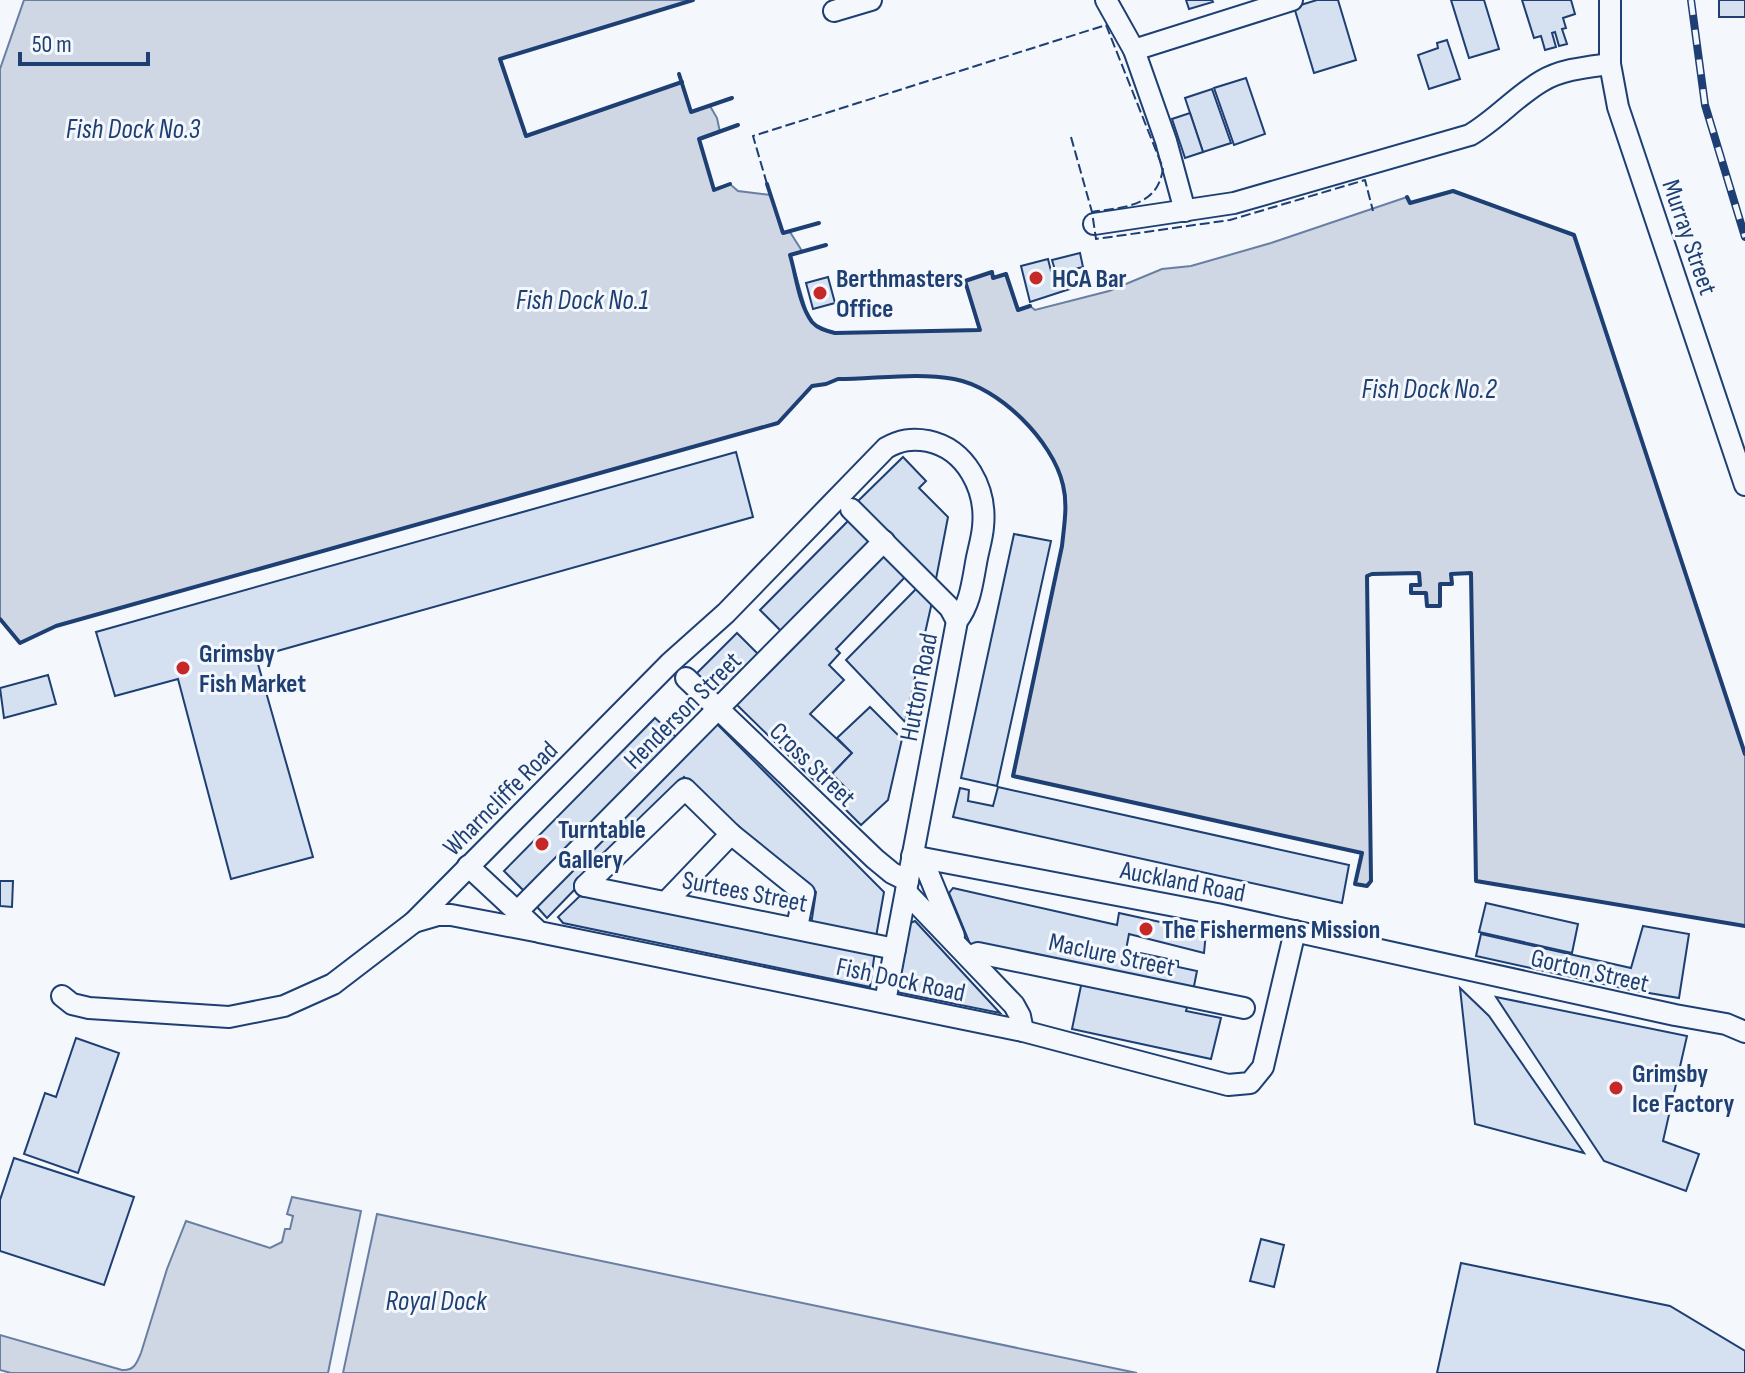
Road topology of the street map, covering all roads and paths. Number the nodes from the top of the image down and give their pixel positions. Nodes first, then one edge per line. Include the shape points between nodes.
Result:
1 (871, 0) edge
2 (1106, 0) edge
3 (1292, 0) edge
4 (1610, 0) edge
5 (834, 11) dead end
6 (1134, 50) junction
7 (1610, 64) junction
8 (1185, 211) junction
9 (1094, 224) dead end
10 (895, 442) joint
11 (1745, 485) edge
12 (851, 509) dead end
13 (884, 541) junction
14 (957, 621) junction
15 (686, 678) dead end
16 (719, 710) junction
17 (731, 834) junction
18 (917, 857) junction
19 (468, 866) junction
20 (907, 887) junction
21 (666, 902) junction
22 (516, 913) junction
23 (414, 922) junction
24 (797, 927) junction
25 (1295, 931) junction
26 (539, 932) junction
27 (895, 949) junction
28 (964, 952) junction
29 (1443, 964) joint
30 (62, 996) dead end
31 (885, 1002) junction
32 (1244, 1008) dead end
33 (1739, 1024) edge
34 (1023, 1031) junction

1 - 5 street
2 - 6 street
3 - 6 street
4 - 7 street, Murray Street
6 - 8 street
7 - 8 street via 1543,80 1470,135 1234,203
7 - 11 street, Murray Street via 1618,107
8 - 9 street
10 - 14 street, Hutton Road via 922,440 947,448 967,465 981,495 981,540 967,608
10 - 19 street, Wharncliffe Road
12 - 13 street
13 - 14 street
13 - 16 street, Henderson Street
14 - 18 street, Hutton Road
15 - 16 street, Cross Street
16 - 20 street, Cross Street
16 - 22 street, Henderson Street
17 - 21 street
17 - 21 street, Surtees Street via 685,789 585,886
17 - 24 street via 804,893
18 - 20 street, Hutton Road
18 - 25 street, Auckland Road
18 - 28 street, Cross Street
19 - 22 street, Fish Dock Road
19 - 23 street, Wharncliffe Road
20 - 27 street, Hutton Road
20 - 28 street, Cross Street
21 - 24 street, Surtees Street
22 - 26 street, Fish Dock Road
23 - 26 street, Fish Dock Road via 451,915
23 - 30 street, Wharncliffe Road via 333,984 256,1013 206,1017 89,1008
24 - 27 street, Surtees Street
25 - 29 street, Auckland Road
25 - 34 street, Fish Dock Road via 1269,1048 1250,1083 1228,1085
26 - 31 street, Fish Dock Road
27 - 31 street, Hutton Road
28 - 32 street, Maclure Street
28 - 34 street, Cross Street via 1014,1005
29 - 33 street, Gorton Street
31 - 34 street, Fish Dock Road

